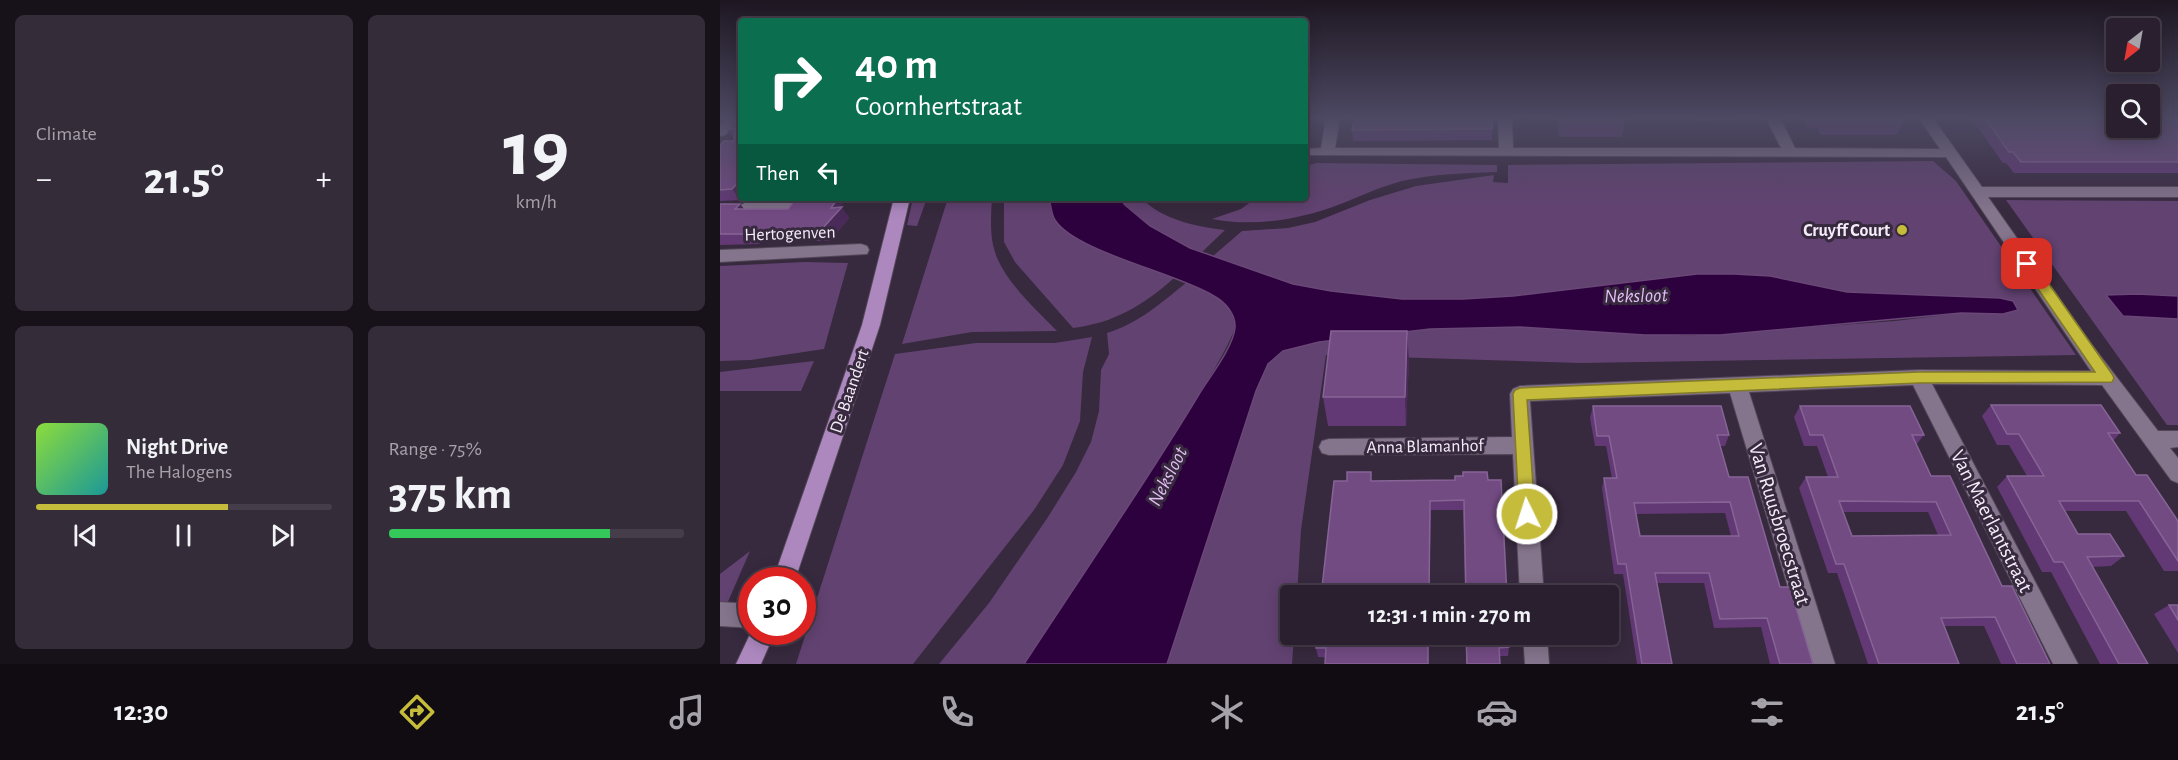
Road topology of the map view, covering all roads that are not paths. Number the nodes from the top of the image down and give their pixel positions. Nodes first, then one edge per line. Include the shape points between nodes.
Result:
1 (1506, 149) edge
2 (1788, 149) edge
3 (1947, 149) edge
4 (1312, 152) edge
5 (1506, 153) junction
6 (1790, 153) junction
7 (1950, 153) junction
8 (1978, 192) junction
9 (2178, 192) edge
10 (901, 201) edge
11 (750, 203) edge
12 (803, 206) edge
13 (729, 208) edge
14 (861, 250) dead end
15 (720, 255) edge
16 (1919, 377) junction
17 (2107, 378) junction
18 (1737, 383) junction
19 (2178, 439) edge
20 (2154, 440) junction
21 (1522, 445) junction
22 (1329, 447) dead end
23 (2178, 474) edge
24 (787, 567) edge
25 (1531, 585) edge
26 (720, 614) edge
27 (738, 615) edge
28 (757, 645) edge
29 (1536, 645) edge
30 (748, 664) edge
31 (1538, 664) edge
32 (1823, 664) edge
33 (2066, 664) edge

1 - 5 street
2 - 6 street
3 - 7 street
4 - 5 street
5 - 6 street
6 - 7 street
7 - 8 street
8 - 9 street
8 - 17 street
10 - 24 main road, De Baandert via 871,325
11 - 12 street, Hertogenven
11 - 13 street, Hertogenven
14 - 15 street, Hertogenven
16 - 17 street
16 - 18 street
16 - 33 street, Van Maerlantstraat
17 - 20 street
18 - 21 street via 1520,394
18 - 32 street, Van Ruusbroecstraat
19 - 20 street
20 - 23 street
21 - 22 street, Anna Blamanhof
21 - 25 street
26 - 27 street
28 - 30 main road
29 - 31 street

